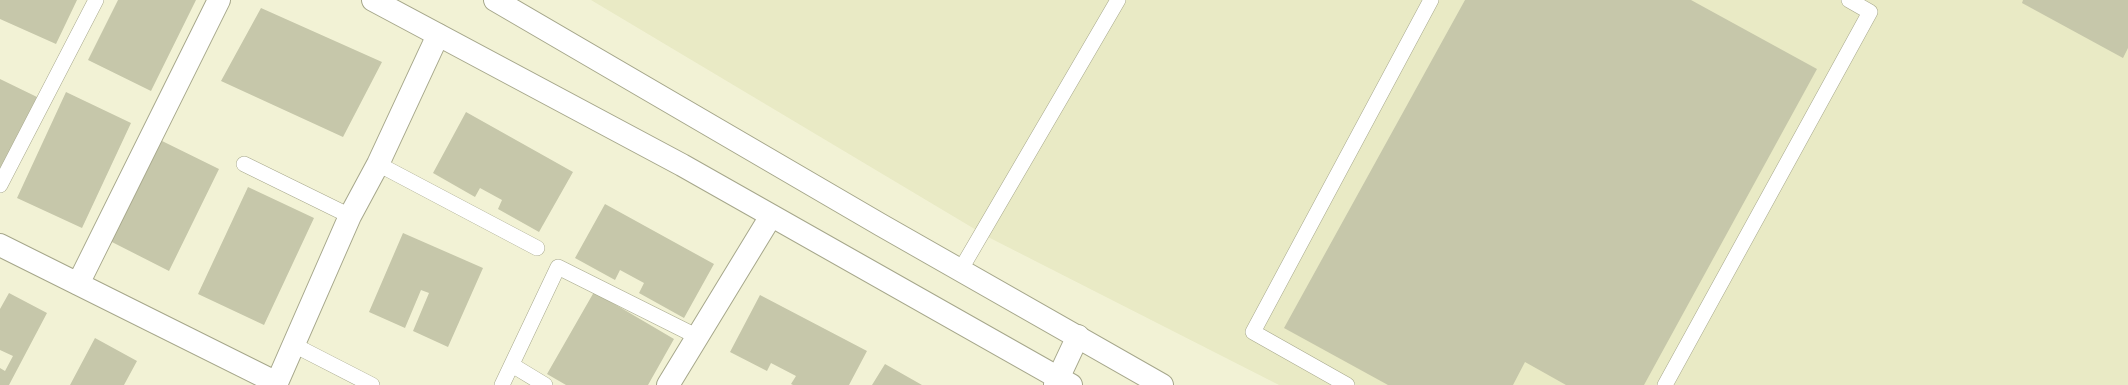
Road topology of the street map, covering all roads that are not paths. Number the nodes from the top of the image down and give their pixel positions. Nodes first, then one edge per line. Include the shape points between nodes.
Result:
1 (96, 0) edge
2 (219, 0) edge
3 (373, 0) edge
4 (495, 0) edge
5 (1118, 0) edge
6 (1431, 0) edge
7 (1849, 0) edge
8 (438, 35) junction
9 (244, 164) dead end
10 (378, 164) junction
11 (0, 185) edge
12 (350, 216) junction
13 (771, 216) junction
14 (0, 245) edge
15 (537, 248) dead end
16 (961, 269) junction
17 (78, 284) junction
18 (1078, 336) junction
19 (698, 337) junction
20 (294, 345) junction
21 (512, 365) junction
22 (1061, 383) edge
23 (276, 384) edge
24 (372, 385) edge
25 (502, 385) edge
26 (545, 385) edge
27 (668, 385) edge
28 (1162, 385) edge
29 (1347, 385) edge
30 (1665, 385) edge

1 - 11 lane
2 - 17 street
3 - 8 street
4 - 16 street
5 - 16 lane
6 - 29 lane via 1253,332
7 - 30 lane via 1870,12
8 - 10 street
8 - 13 street via 682,165
9 - 12 lane
10 - 12 street
10 - 15 lane
12 - 20 street
13 - 19 street
13 - 22 street
14 - 17 street
16 - 18 street
17 - 23 street
18 - 22 street
18 - 28 street
19 - 21 lane via 558,267
19 - 27 street
20 - 23 street
20 - 24 lane
21 - 25 lane
21 - 26 lane

